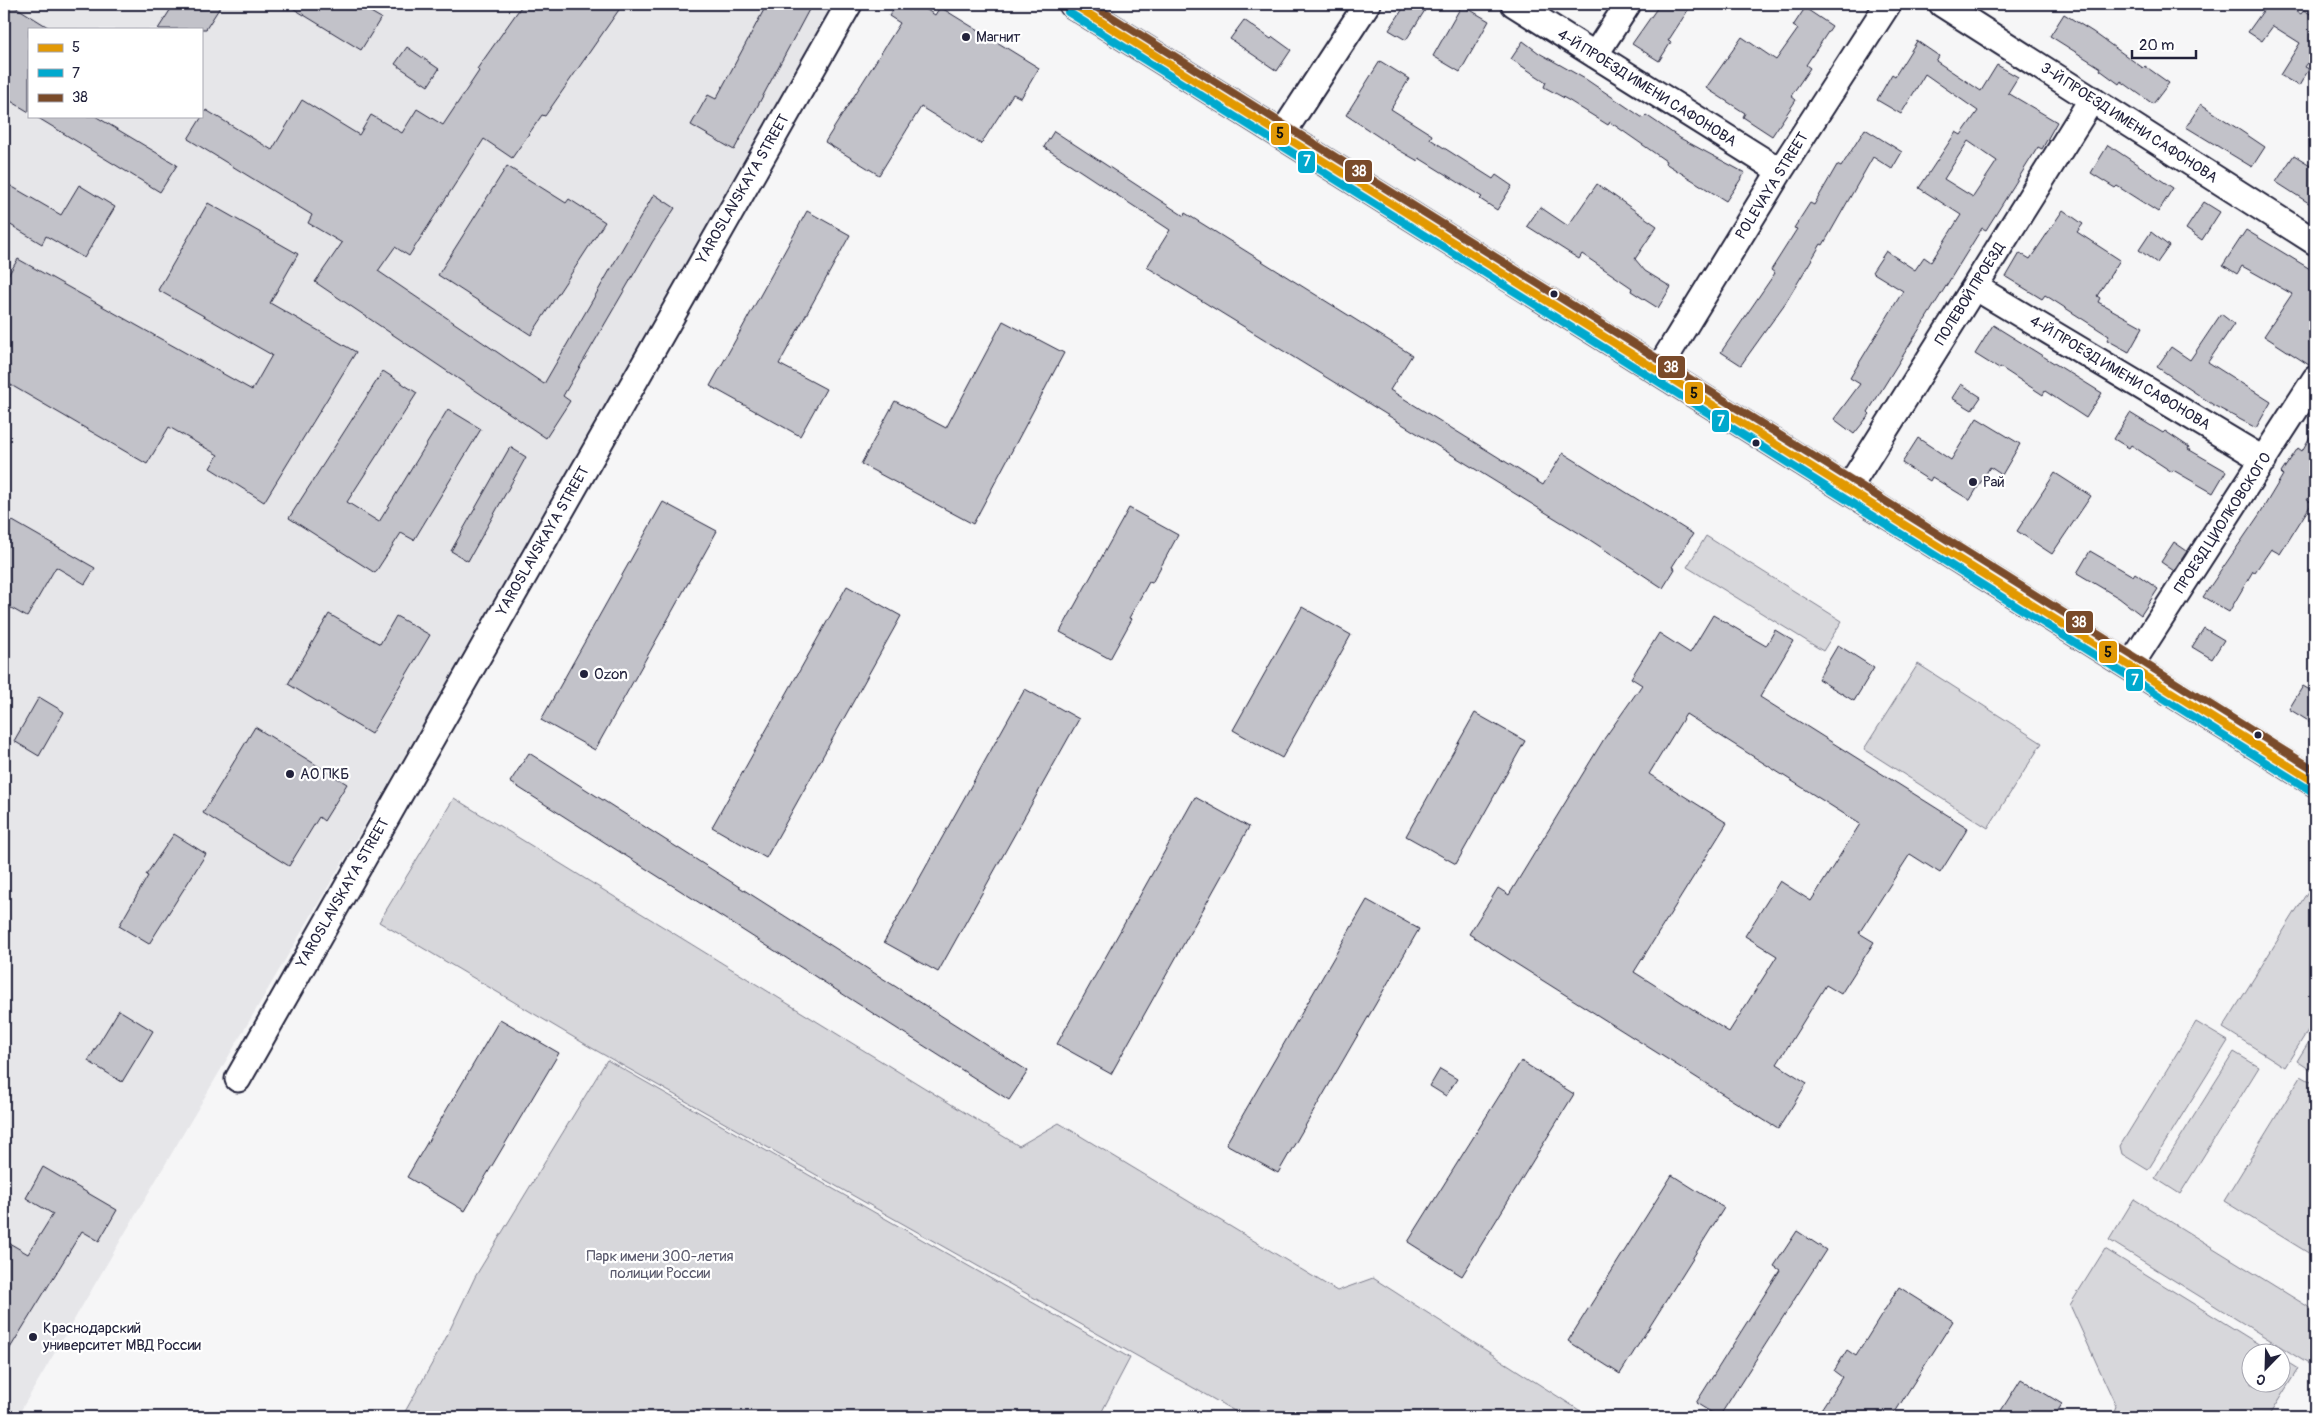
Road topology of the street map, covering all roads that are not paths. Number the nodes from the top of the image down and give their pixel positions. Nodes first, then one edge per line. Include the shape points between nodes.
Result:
1 (849, 4) edge
2 (1073, 4) edge
3 (1367, 4) edge
4 (1514, 4) edge
5 (1628, 4) edge
6 (1888, 4) edge
7 (1942, 4) edge
8 (1595, 55) junction
9 (2092, 99) junction
10 (1282, 134) junction
11 (1780, 172) junction
12 (2315, 242) edge
13 (1975, 287) junction
14 (1658, 370) junction
15 (2315, 379) edge
16 (2264, 460) junction
17 (1848, 489) junction
18 (2130, 666) junction
19 (2315, 782) edge
20 (238, 1079) dead end

1 - 20 street, YAROSLAVSKAYA STREET
2 - 10 street
3 - 10 street
4 - 8 street, 4-Й ПРОЕЗД ИМЕНИ САФОНОВА
5 - 8 street
6 - 11 street, POLEVAYA STREET
7 - 9 street, 3-Й ПРОЕЗД ИМЕНИ САФОНОВА
8 - 11 street, 4-Й ПРОЕЗД ИМЕНИ САФОНОВА
9 - 12 street, 3-Й ПРОЕЗД ИМЕНИ САФОНОВА
9 - 13 street, ПОЛЕВОЙ ПРОЕЗД
10 - 14 street
11 - 14 street, POLEVAYA STREET
13 - 16 street, 4-Й ПРОЕЗД ИМЕНИ САФОНОВА
13 - 17 street, ПОЛЕВОЙ ПРОЕЗД
14 - 17 street
15 - 16 street, ПРОЕЗД ЦИОЛКОВСКОГО
16 - 18 street, ПРОЕЗД ЦИОЛКОВСКОГО
17 - 18 street
18 - 19 street

